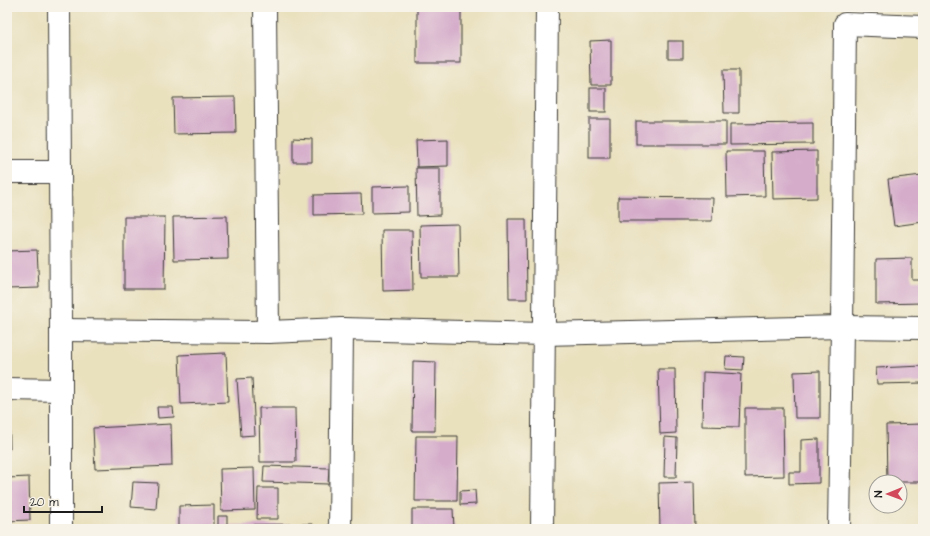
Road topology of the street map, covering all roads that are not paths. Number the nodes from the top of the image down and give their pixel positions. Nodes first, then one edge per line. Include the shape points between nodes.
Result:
1 (59, 7) edge
2 (265, 7) edge
3 (547, 7) edge
4 (923, 27) edge
5 (7, 172) edge
6 (60, 172) junction
7 (842, 327) junction
8 (923, 328) edge
9 (342, 329) junction
10 (61, 330) junction
11 (268, 332) junction
12 (544, 334) junction
13 (7, 389) edge
14 (61, 390) junction
15 (61, 529) edge
16 (340, 529) edge
17 (542, 529) edge
18 (839, 529) edge

1 - 6 street
2 - 11 street
3 - 12 street
4 - 7 street via 844,24
5 - 6 street
6 - 10 street
7 - 8 street
7 - 12 street
7 - 18 street
9 - 11 street
9 - 12 street
9 - 16 street
10 - 11 street
10 - 14 street
12 - 17 street
13 - 14 street
14 - 15 street

